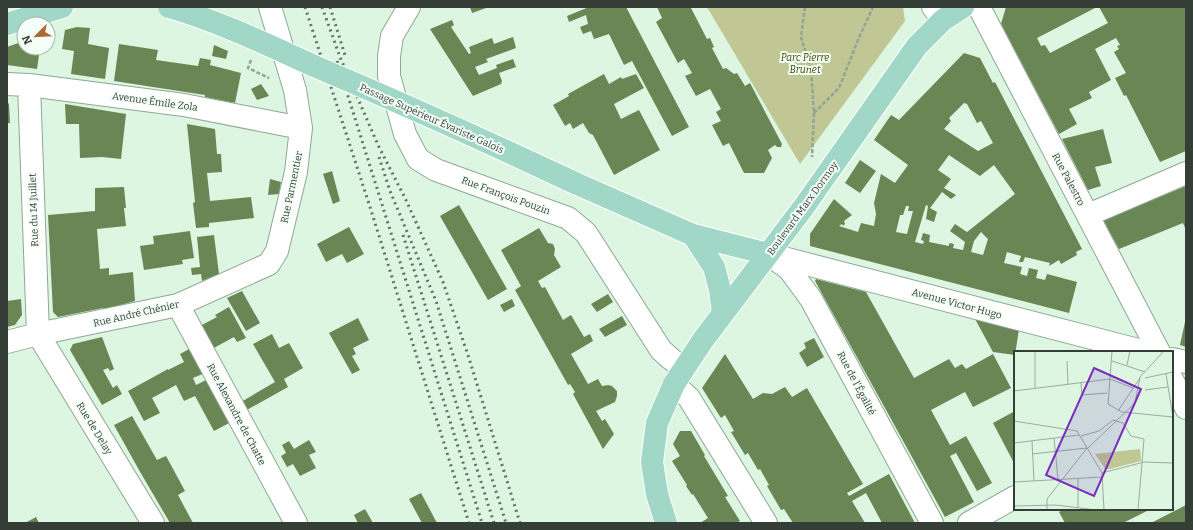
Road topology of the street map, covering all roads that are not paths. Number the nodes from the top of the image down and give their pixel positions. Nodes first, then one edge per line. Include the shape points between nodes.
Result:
1 (62, 7) edge
2 (169, 7) edge
3 (270, 7) edge
4 (409, 7) edge
5 (963, 7) edge
6 (979, 7) edge
7 (938, 13) edge
8 (7, 24) edge
9 (7, 84) edge
10 (29, 85) junction
11 (301, 128) junction
12 (1186, 173) edge
13 (1088, 215) junction
14 (693, 235) junction
15 (277, 251) joint
16 (768, 254) junction
17 (178, 305) junction
18 (723, 314) junction
19 (38, 334) junction
20 (7, 342) edge
21 (1142, 351) edge
22 (1159, 351) edge
23 (1173, 359) edge
24 (1186, 362) edge
25 (679, 376) junction
26 (1173, 382) edge
27 (1180, 407) edge
28 (1014, 498) edge
29 (153, 523) edge
30 (296, 523) edge
31 (666, 523) edge
32 (766, 523) edge
33 (932, 523) edge
34 (969, 523) edge

1 - 8 main road
2 - 14 main road, Passage Supérieur Évariste Galois, bridge via 188,12 331,72
3 - 11 street, Rue Parmentier via 295,90
4 - 25 street, Rue François Pouzin via 392,36 389,76 405,134 418,159 436,170 568,218 586,233 661,350 671,359
5 - 7 main road, Boulevard Marx Dormoy
6 - 13 street, Rue Palestro
7 - 16 main road, Boulevard Marx Dormoy via 803,208
9 - 10 street, Avenue Émile Zola
10 - 11 street, Avenue Émile Zola via 184,105
10 - 19 street, Rue du 14 Juillet
11 - 15 street, Rue Parmentier via 296,172
12 - 13 street
13 - 22 street, Rue Palestro
14 - 16 main road, Passage Supérieur Évariste Galois
14 - 18 main road via 714,267
15 - 17 street, Rue André Chénier via 269,264
16 - 18 main road, Boulevard Marx Dormoy
16 - 21 street, Avenue Victor Hugo
16 - 33 street, Rue de l'Égalité via 789,269 811,299
17 - 19 street, Rue André Chénier
17 - 30 street, Rue Alexandre de Chatte
18 - 25 main road, Boulevard Marx Dormoy
19 - 20 street, Rue André Chénier
19 - 29 street, Rue de Delay
23 - 24 street
25 - 31 main road, Boulevard Marx Dormoy via 657,423 652,462
25 - 32 street, Rue François Pouzin via 689,398
26 - 27 street
28 - 34 street

